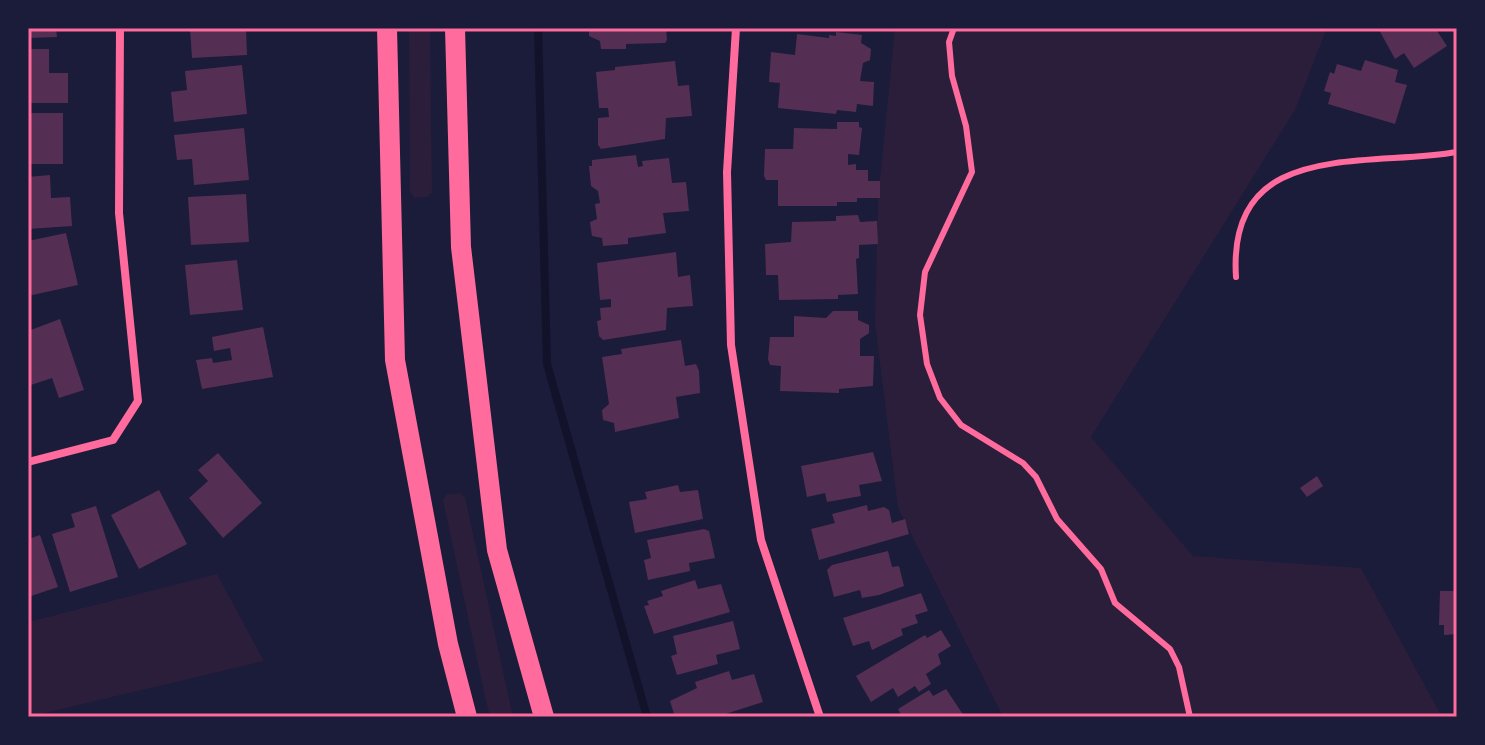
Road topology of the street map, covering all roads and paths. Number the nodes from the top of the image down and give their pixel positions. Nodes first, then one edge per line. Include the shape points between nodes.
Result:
1 (120, 28) edge
2 (387, 28) edge
3 (455, 28) edge
4 (736, 28) edge
5 (954, 28) edge
6 (1457, 152) edge
7 (1236, 277) dead end
8 (28, 462) edge
9 (467, 717) edge
10 (544, 717) edge
11 (820, 717) edge
12 (1190, 717) edge

1 - 8 street via 119,213 138,401 113,440
2 - 9 main road via 395,360 448,644
3 - 10 main road via 461,247 497,550
4 - 11 street via 727,172 731,345 761,540
5 - 12 lane via 949,42 952,76 972,172 925,272 920,315 927,364 940,398 961,425 1029,470 1057,519 1101,569 1115,603 1170,649
6 - 7 lane via 1338,160 1271,183 1245,208 1234,248

